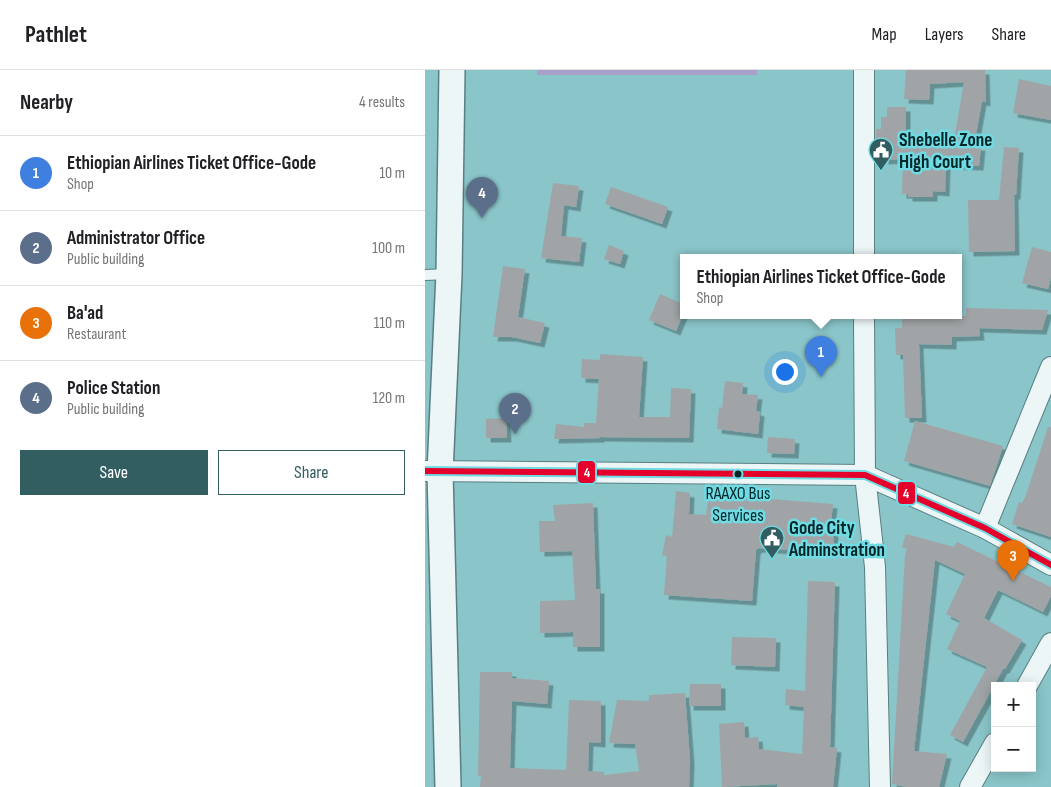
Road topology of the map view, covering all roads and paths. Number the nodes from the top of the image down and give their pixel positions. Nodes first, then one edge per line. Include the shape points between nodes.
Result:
1 (452, 70) edge
2 (864, 70) edge
3 (864, 254) edge
4 (437, 274) edge
5 (864, 319) edge
6 (1051, 367) edge
7 (433, 472) edge
8 (865, 475) junction
9 (985, 528) junction
10 (1051, 565) edge
11 (1051, 643) edge
12 (1029, 682) edge
13 (991, 750) edge
14 (448, 787) edge
15 (880, 787) edge
16 (970, 787) edge

1 - 4 street
2 - 3 street
4 - 7 street
5 - 8 street
6 - 9 street
7 - 8 street
7 - 14 street
8 - 9 street
8 - 15 street via 875,567
9 - 10 street
11 - 12 street
13 - 16 street

